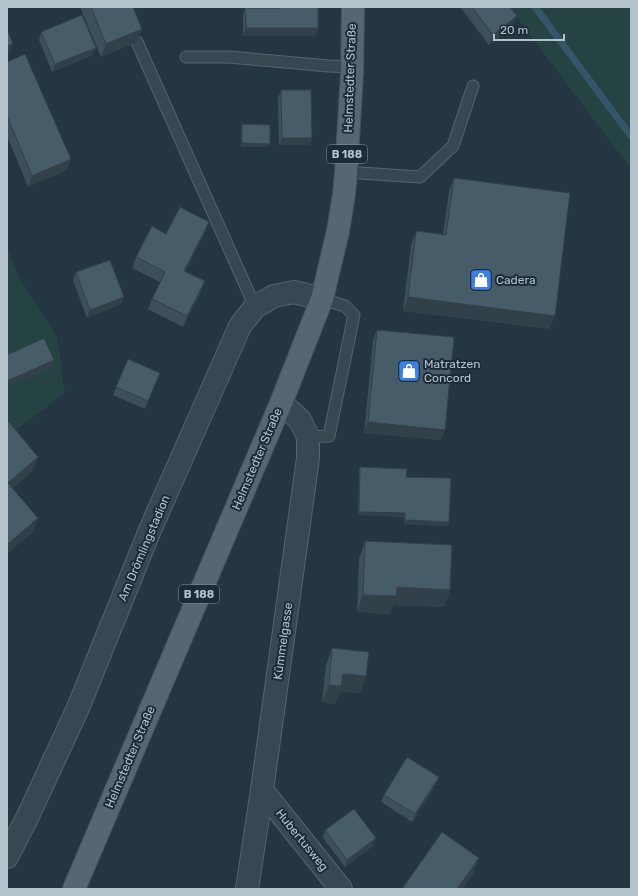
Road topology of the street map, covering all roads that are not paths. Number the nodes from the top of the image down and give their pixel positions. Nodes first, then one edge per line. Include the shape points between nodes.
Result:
1 (353, 7) edge
2 (137, 42) edge
3 (186, 57) dead end
4 (352, 67) junction
5 (473, 86) dead end
6 (346, 172) junction
7 (322, 299) junction
8 (255, 307) junction
9 (281, 403) junction
10 (308, 437) junction
11 (262, 790) junction
12 (7, 857) edge
13 (74, 889) edge
14 (247, 889) edge
15 (341, 889) edge

1 - 4 main road, Helmstedter Straße / B 188
2 - 8 lane
3 - 4 lane via 229,57
4 - 6 main road, Helmstedter Straße / B 188
5 - 6 lane via 453,146 420,178
6 - 7 main road, Helmstedter Straße / B 188 via 338,231
7 - 8 street, Am Drömlingstadion via 294,292 274,296
7 - 9 main road, Helmstedter Straße / B 188
7 - 10 lane via 345,306 354,315 329,436
8 - 12 street, Am Drömlingstadion via 240,326 150,530 78,708
9 - 10 street, Kümmelgasse via 300,420
9 - 13 main road, Helmstedter Straße / B 188
10 - 11 street, Kümmelgasse via 308,458
11 - 14 street, Kümmelgasse
11 - 15 street, Hubertusweg

